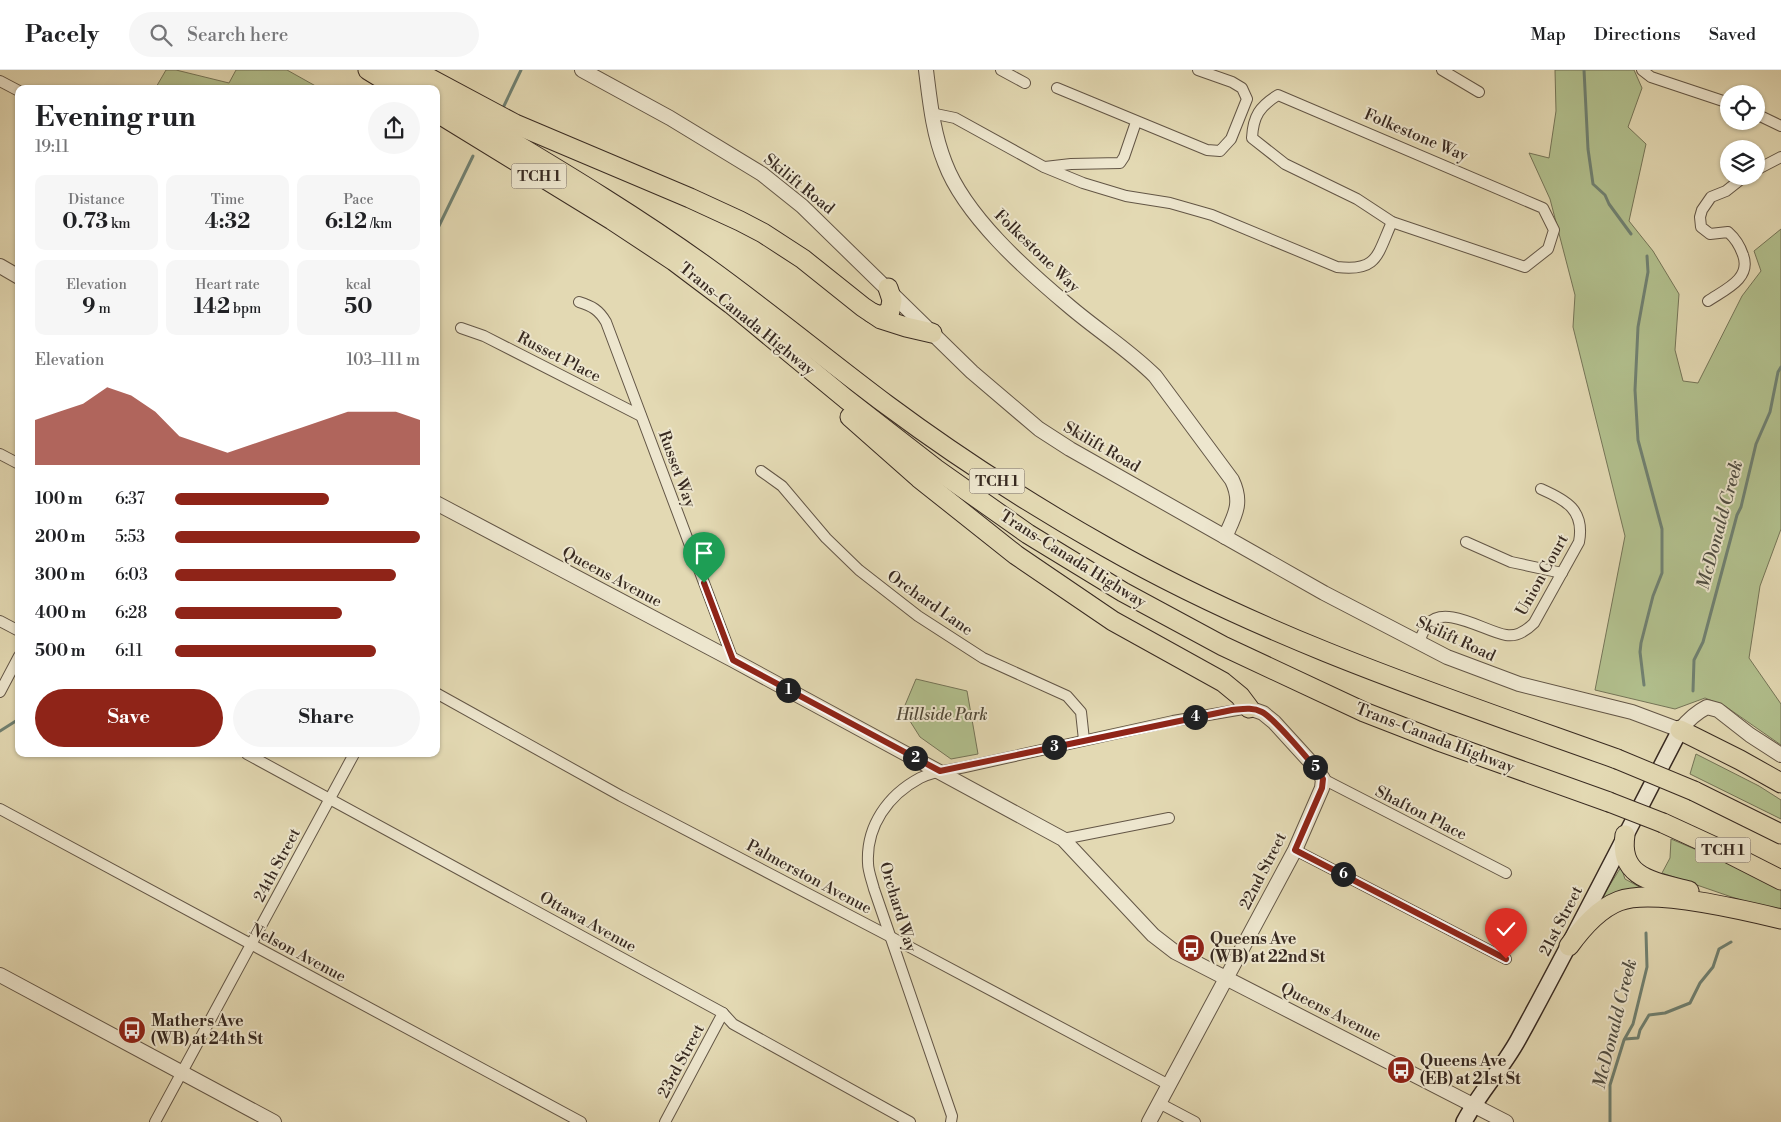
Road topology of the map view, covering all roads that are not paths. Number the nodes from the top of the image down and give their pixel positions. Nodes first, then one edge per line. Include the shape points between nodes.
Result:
1 (368, 70) edge
2 (394, 70) edge
3 (414, 70) edge
4 (582, 70) edge
5 (926, 70) edge
6 (1001, 70) edge
7 (1198, 70) edge
8 (1442, 70) edge
9 (1642, 70) edge
10 (0, 81) edge
11 (1026, 83) dead end
12 (392, 85) edge
13 (418, 85) edge
14 (1057, 88) dead end
15 (15, 89) edge
16 (1479, 92) dead end
17 (440, 98) edge
18 (1720, 100) edge
19 (930, 113) junction
20 (440, 114) edge
21 (1765, 118) edge
22 (1136, 122) junction
23 (1781, 126) edge
24 (1781, 157) edge
25 (1765, 165) edge
26 (1044, 167) junction
27 (1734, 185) edge
28 (1392, 222) junction
29 (0, 266) edge
30 (15, 275) edge
31 (888, 288) junction
32 (1708, 301) dead end
33 (579, 302) dead end
34 (731, 304) junction
35 (872, 313) junction
36 (461, 328) dead end
37 (932, 333) junction
38 (641, 416) junction
39 (0, 454) edge
40 (15, 462) edge
41 (761, 471) dead end
42 (1541, 489) dead end
43 (440, 505) edge
44 (1225, 536) junction
45 (1466, 542) dead end
46 (1562, 573) junction
47 (0, 621) edge
48 (15, 630) edge
49 (1419, 642) junction
50 (733, 660) junction
51 (15, 664) edge
52 (0, 692) edge
53 (440, 695) edge
54 (1249, 708) junction
55 (1680, 730) junction
56 (1084, 740) junction
57 (1781, 755) edge
58 (254, 757) edge
59 (352, 757) edge
60 (940, 771) junction
61 (1323, 779) junction
62 (1781, 783) edge
63 (330, 798) junction
64 (0, 809) edge
65 (1169, 818) dead end
66 (1781, 834) edge
67 (1625, 835) junction
68 (1063, 838) junction
69 (1295, 850) junction
70 (1506, 873) dead end
71 (1781, 880) edge
72 (1781, 919) edge
73 (889, 936) junction
74 (251, 945) junction
75 (1569, 946) junction
76 (1506, 959) dead end
77 (0, 975) edge
78 (1227, 977) junction
79 (723, 1013) junction
80 (182, 1072) junction
81 (1169, 1085) junction
82 (1159, 1103) junction
83 (1473, 1105) junction
84 (155, 1122) edge
85 (274, 1122) edge
86 (581, 1122) edge
87 (664, 1122) edge
88 (910, 1122) edge
89 (951, 1122) edge
90 (1149, 1122) edge
91 (1195, 1122) edge
92 (1464, 1122) edge
93 (1506, 1122) edge

1 - 12 highway
2 - 13 highway
3 - 35 highway via 515,124 690,198 763,233 803,259
4 - 31 street, Skilift Road via 762,174 802,206
5 - 19 street, Folkestone Way
6 - 11 street
7 - 22 street via 1232,82 1242,88 1247,99 1231,139 1220,151 1207,150
8 - 16 street
9 - 18 street via 1651,77
10 - 15 street
14 - 22 street
17 - 66 highway, Trans-Canada Highway / TCH 1, bridge via 658,233 933,438 1107,548 1197,595 1309,645 1617,759 1694,790
19 - 26 street via 955,118
19 - 44 street, Folkestone Way via 954,182 986,227 1069,306 1142,362 1232,480 1238,503
20 - 34 highway, Trans-Canada Highway / TCH 1 via 642,240
21 - 23 street
22 - 26 street via 1120,163
24 - 25 street
26 - 28 street via 1126,196 1170,202 1212,214 1337,267 1353,269 1371,264
27 - 32 street via 1711,196 1702,210 1701,227 1710,234 1728,232 1736,239 1745,260 1745,271 1739,280
28 - 28 street, Folkestone Way via 1357,199 1285,164 1252,138 1253,124 1264,103 1278,95 1543,208 1554,230 1548,249 1526,267
29 - 30 street
31 - 35 highway via 892,300 890,311 881,316
31 - 37 street, Skilift Road
33 - 38 street, Russet Way via 591,305 606,322
34 - 54 highway via 887,451 984,531 1113,621 1223,682
34 - 71 highway, Trans-Canada Highway / TCH 1, bridge via 936,469 1028,534 1123,592 1223,646 1364,712 1663,823
35 - 37 highway via 893,324
36 - 38 street, Russet Place via 484,336
37 - 44 street, Skilift Road via 1039,429
38 - 50 street, Russet Way
39 - 40 street
41 - 56 street, Orchard Lane via 782,486 826,538 859,570 918,616 983,658 1067,696 1081,712
42 - 46 street, Union Court via 1567,502 1580,523 1579,542
43 - 50 street, Queens Avenue
44 - 49 street, Skilift Road via 1324,593
45 - 46 street via 1511,562
46 - 49 street, Union Court via 1538,618 1524,631 1506,635 1444,617 1428,624
47 - 48 street
49 - 55 street, Skilift Road via 1499,678 1632,712
50 - 60 street, Queens Avenue
51 - 52 street
53 - 73 street, Palmerston Avenue via 621,796
54 - 56 street, Orchard Way
54 - 61 street via 1264,713 1274,722
55 - 57 street via 1689,718 1707,707 1718,710
55 - 62 highway
55 - 67 main road, 21st Street
56 - 60 street, Orchard Way
58 - 63 street, Ottawa Avenue
59 - 63 street, 24th Street
60 - 68 street, Queens Avenue
60 - 73 street, Orchard Way via 920,778 896,795 880,812 871,832 868,865
61 - 69 street, 22nd Street
61 - 70 street, Shafton Place
63 - 74 street, 24th Street
63 - 79 street, Ottawa Avenue
64 - 74 street, Nelson Avenue
65 - 68 street
67 - 72 highway via 1625,860 1638,874
67 - 75 main road, 21st Street
68 - 78 street, Queens Avenue via 1153,935 1175,952
69 - 76 street
69 - 78 street, 22nd Street
72 - 75 highway via 1668,898 1634,897 1619,901 1597,914
73 - 81 street, Palmerston Avenue
73 - 89 street, Orchard Way via 952,1116
74 - 80 street, 24th Street
74 - 86 street, Nelson Avenue
75 - 83 main road, 21st Street via 1511,1052
77 - 80 street
78 - 81 street, 22nd Street
78 - 83 street, Queens Avenue
79 - 87 street, 23rd Street
79 - 88 street, Ottawa Avenue via 733,1024
80 - 84 street, 24th Street
80 - 85 street
81 - 82 street, 22nd Street
82 - 90 street, 22nd Street
82 - 91 street
83 - 92 main road, 21st Street
83 - 93 street, Queens Avenue

